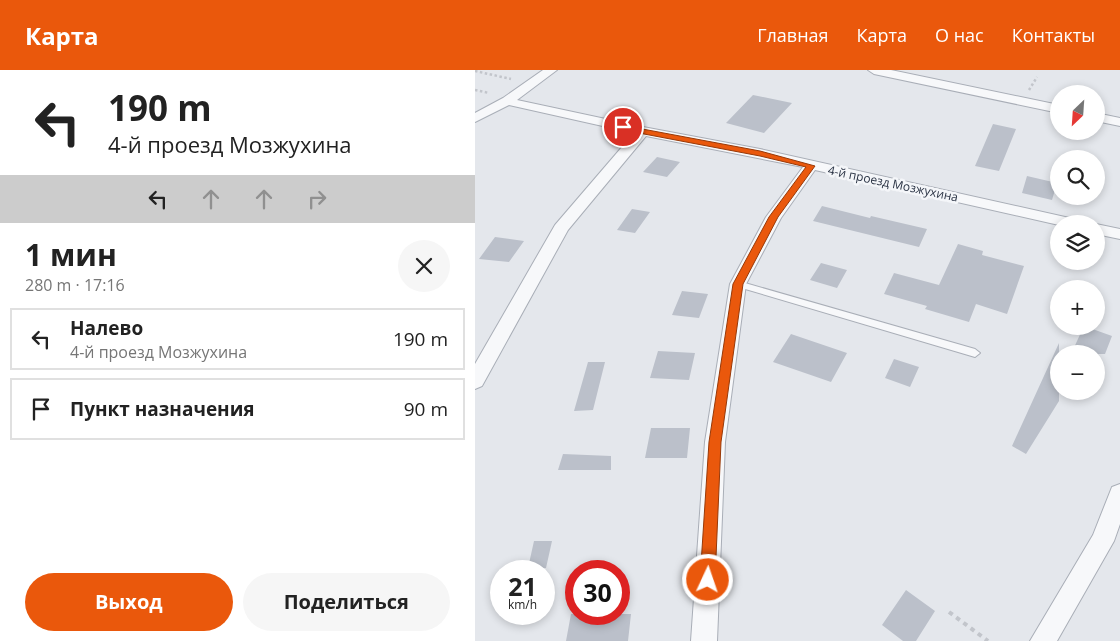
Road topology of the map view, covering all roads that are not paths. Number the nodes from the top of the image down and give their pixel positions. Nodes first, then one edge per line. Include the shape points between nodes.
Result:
1 (551, 70) edge
2 (874, 70) edge
3 (507, 101) junction
4 (1050, 107) edge
5 (1105, 117) edge
6 (475, 118) edge
7 (1118, 118) edge
8 (643, 132) junction
9 (811, 166) junction
10 (1050, 219) edge
11 (1105, 231) edge
12 (1120, 234) edge
13 (738, 284) junction
14 (975, 354) dead end
15 (475, 381) edge
16 (1120, 494) edge
17 (704, 641) edge
18 (1043, 641) edge

1 - 3 street
2 - 4 street
3 - 6 street
3 - 8 street, 4-й проезд Мозжухина
5 - 7 street
8 - 9 street, 4-й проезд Мозжухина via 760,153
8 - 15 street via 561,228
9 - 10 street, 4-й проезд Мозжухина
9 - 13 street via 773,217
11 - 12 street
13 - 14 lane
13 - 17 street via 715,442
16 - 18 street via 1102,541

